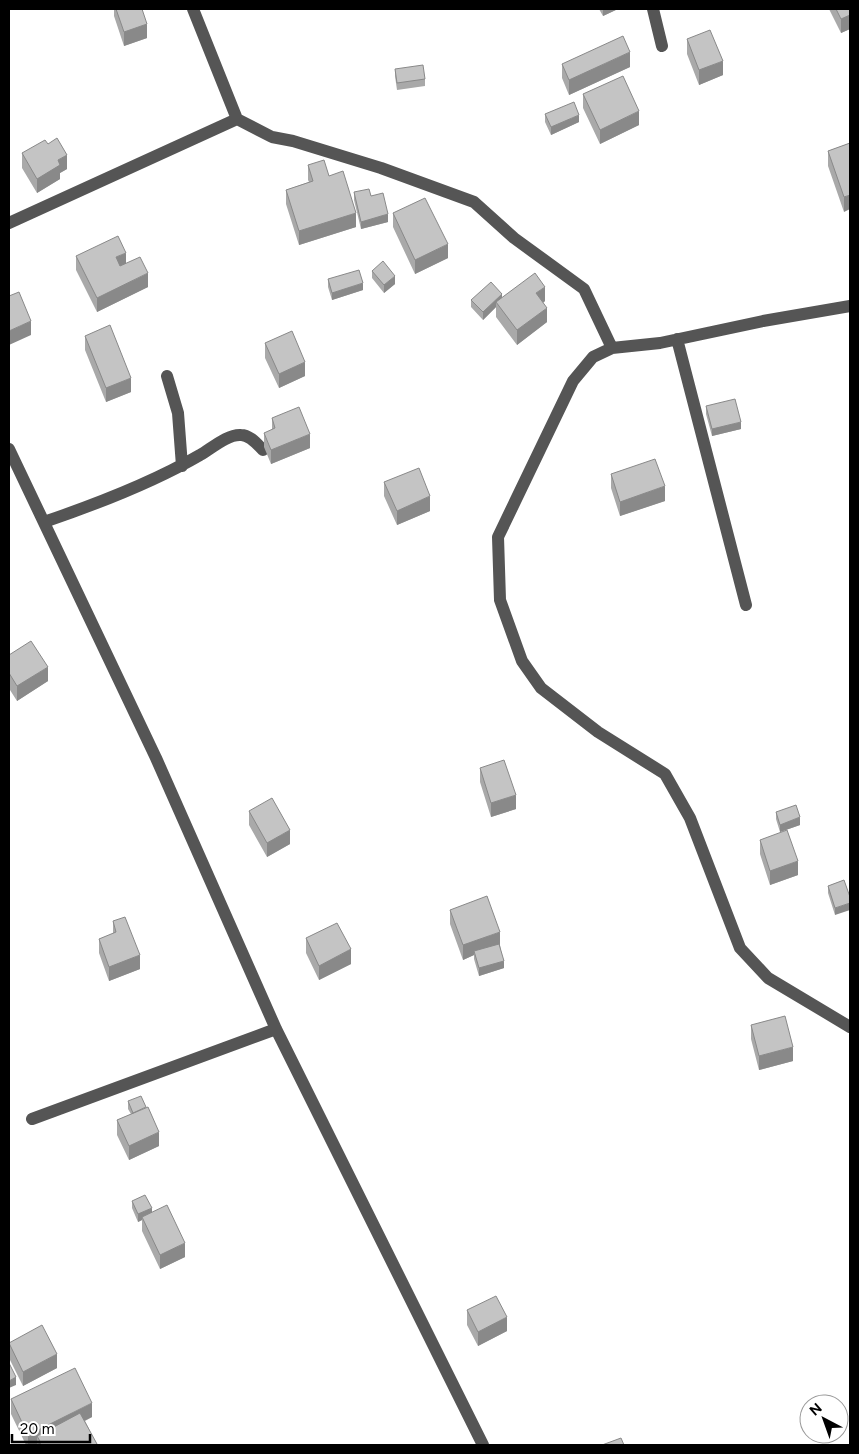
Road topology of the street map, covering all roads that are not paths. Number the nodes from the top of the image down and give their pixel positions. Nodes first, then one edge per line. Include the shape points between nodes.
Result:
1 (194, 9) edge
2 (653, 9) edge
3 (662, 46) dead end
4 (237, 120) junction
5 (9, 223) edge
6 (850, 306) edge
7 (678, 339) junction
8 (612, 348) junction
9 (167, 376) dead end
10 (9, 449) edge
11 (263, 450) dead end
12 (182, 466) junction
13 (44, 522) junction
14 (746, 605) dead end
15 (850, 1027) edge
16 (276, 1029) junction
17 (32, 1119) dead end
18 (483, 1445) edge

1 - 4 street
2 - 3 street
4 - 5 street
4 - 8 street via 272,137 381,168 474,202 514,238 584,290
6 - 7 street
7 - 8 street
7 - 14 street
8 - 15 street via 593,357 573,381 498,537 500,600 522,661 541,688 598,732 665,774 690,818 740,948 768,978
9 - 12 street via 178,413
10 - 13 street
11 - 12 street via 241,434 228,438
12 - 13 street
13 - 16 street via 156,758
16 - 17 street
16 - 18 street

